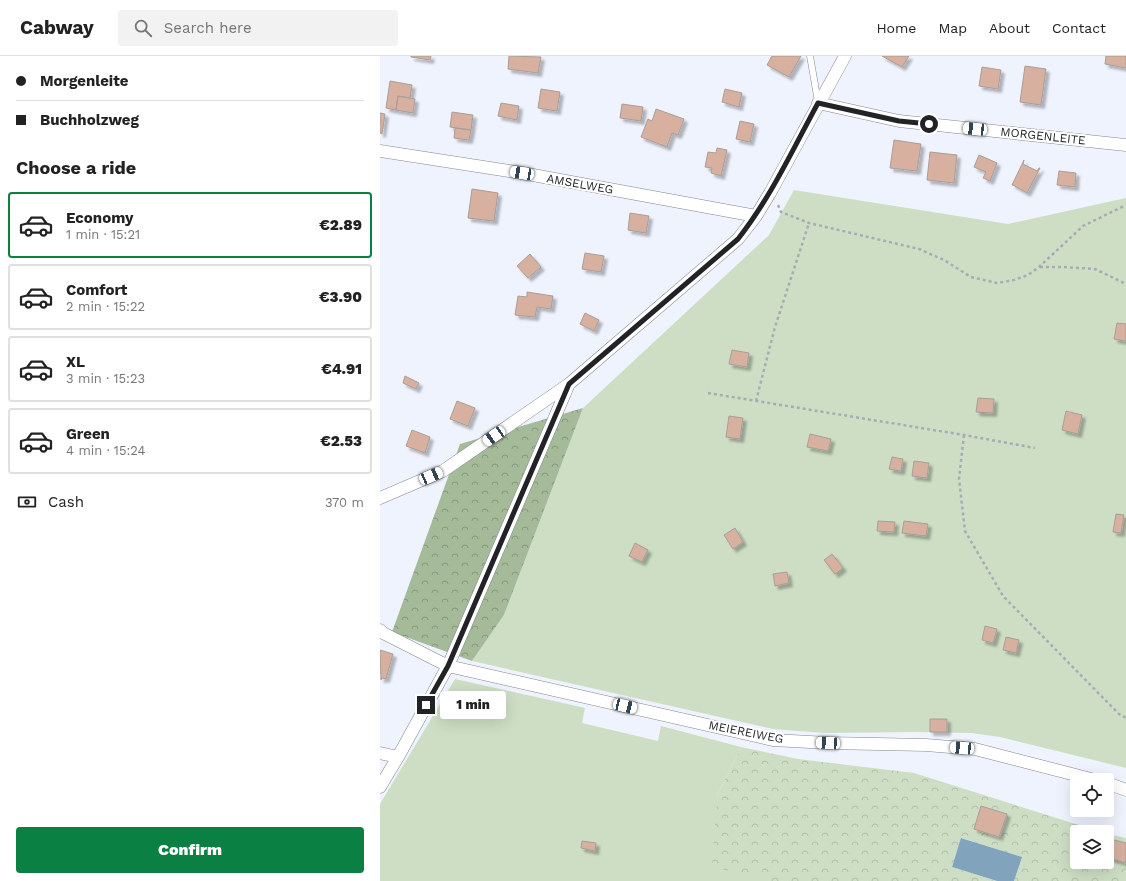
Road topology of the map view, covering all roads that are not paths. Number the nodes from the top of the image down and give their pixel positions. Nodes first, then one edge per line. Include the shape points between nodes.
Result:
1 (810, 56) edge
2 (845, 56) edge
3 (818, 103) junction
4 (1126, 145) edge
5 (380, 151) edge
6 (756, 216) junction
7 (569, 384) junction
8 (380, 498) edge
9 (380, 630) edge
10 (448, 666) junction
11 (380, 753) edge
12 (398, 757) junction
13 (1070, 774) edge
14 (1114, 786) edge
15 (380, 787) edge
16 (1126, 790) edge

1 - 3 lane
2 - 3 street
3 - 4 street, MORGENLEITE via 899,121
3 - 6 street
5 - 6 street, AMSELWEG via 522,173
6 - 7 street via 738,239
7 - 8 street via 443,471
7 - 10 street
9 - 10 street, MEIEREIWEG
10 - 12 street
10 - 13 street, MEIEREIWEG via 773,740 975,749
11 - 12 street
12 - 15 street
14 - 16 street

